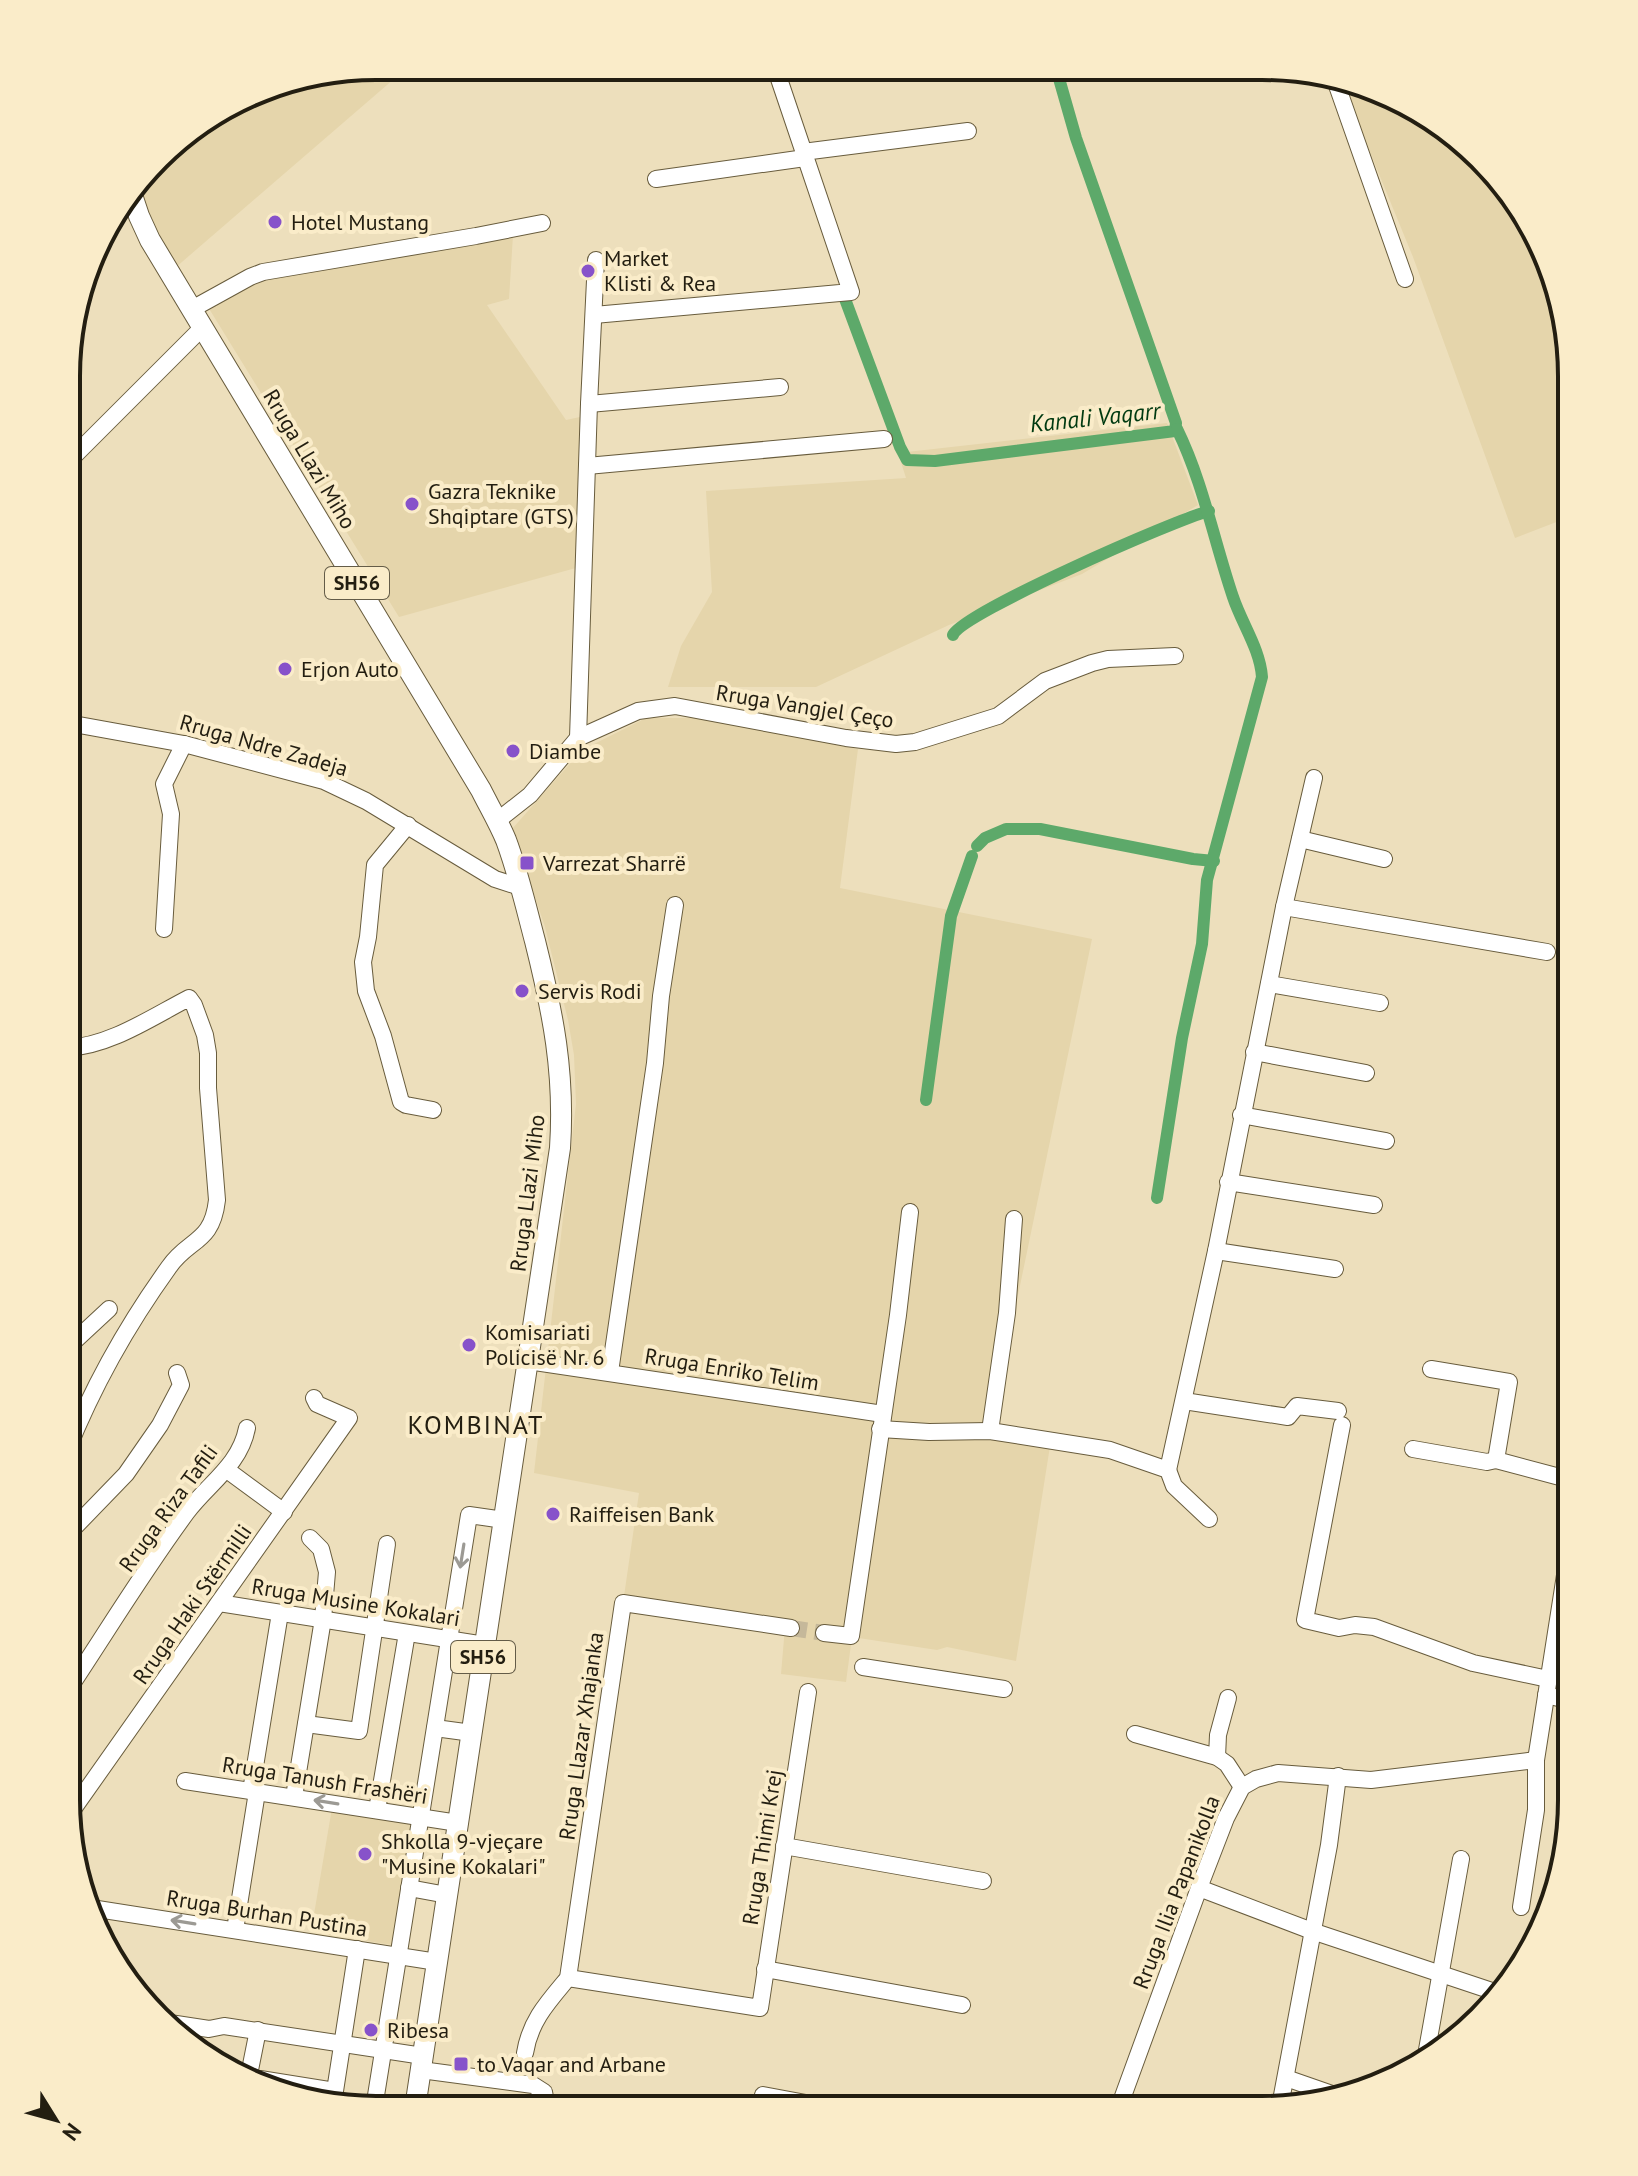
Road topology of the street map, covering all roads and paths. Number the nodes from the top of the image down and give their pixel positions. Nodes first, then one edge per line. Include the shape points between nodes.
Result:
1 (779, 80) edge
2 (1339, 90) edge
3 (968, 131) dead end
4 (804, 155) junction
5 (656, 179) dead end
6 (135, 204) edge
7 (542, 223) dead end
8 (596, 260) dead end
9 (1405, 279) dead end
10 (192, 309) junction
11 (594, 315) junction
12 (203, 327) junction
13 (780, 387) dead end
14 (589, 404) junction
15 (884, 439) dead end
16 (80, 450) edge
17 (587, 466) junction
18 (1175, 656) dead end
19 (80, 725) edge
20 (578, 738) junction
21 (184, 744) junction
22 (1314, 778) dead end
23 (497, 821) junction
24 (408, 825) junction
25 (1300, 839) junction
26 (1384, 859) dead end
27 (520, 887) junction
28 (675, 905) dead end
29 (1284, 907) junction
30 (164, 929) dead end
31 (1547, 952) dead end
32 (1269, 984) junction
33 (1380, 1003) dead end
34 (80, 1047) edge
35 (1254, 1052) junction
36 (1366, 1073) dead end
37 (433, 1110) dead end
38 (1241, 1115) junction
39 (1386, 1141) dead end
40 (1228, 1182) junction
41 (1374, 1205) dead end
42 (910, 1212) dead end
43 (1014, 1219) dead end
44 (1216, 1251) junction
45 (1335, 1269) dead end
46 (109, 1309) dead end
47 (80, 1336) edge
48 (528, 1361) junction
49 (1431, 1369) dead end
50 (610, 1372) junction
51 (177, 1373) dead end
52 (314, 1398) dead end
53 (1184, 1401) junction
54 (881, 1422) junction
55 (80, 1423) edge
56 (247, 1428) dead end
57 (990, 1431) junction
58 (1413, 1449) dead end
59 (1496, 1460) junction
60 (227, 1470) junction
61 (1168, 1470) junction
62 (1558, 1477) edge
63 (284, 1512) junction
64 (1209, 1519) dead end
65 (504, 1520) junction
66 (80, 1522) edge
67 (310, 1538) dead end
68 (387, 1544) dead end
69 (219, 1603) junction
70 (280, 1613) junction
71 (1558, 1618) edge
72 (323, 1619) junction
73 (373, 1627) junction
74 (791, 1628) tunnel mouth
75 (407, 1633) junction
76 (824, 1633) tunnel mouth
77 (449, 1640) junction
78 (485, 1645) junction
79 (863, 1667) dead end
80 (80, 1672) edge
81 (1547, 1687) junction
82 (1004, 1689) dead end
83 (808, 1692) dead end
84 (1558, 1693) edge
85 (1228, 1698) dead end
86 (306, 1724) junction
87 (435, 1728) junction
88 (472, 1733) junction
89 (1135, 1734) dead end
90 (1217, 1757) junction
91 (1536, 1760) junction
92 (1338, 1776) junction
93 (185, 1781) dead end
94 (1242, 1787) junction
95 (254, 1791) junction
96 (294, 1797) junction
97 (80, 1799) edge
98 (377, 1810) junction
99 (420, 1817) junction
100 (458, 1823) junction
101 (784, 1846) junction
102 (1461, 1859) dead end
103 (983, 1881) dead end
104 (409, 1888) junction
105 (1199, 1888) junction
106 (447, 1895) junction
107 (1521, 1907) dead end
108 (101, 1910) edge
109 (235, 1930) junction
110 (1312, 1931) junction
111 (357, 1949) junction
112 (398, 1956) junction
113 (437, 1962) junction
114 (765, 1969) junction
115 (1440, 1973) junction
116 (568, 1978) junction
117 (1489, 1990) edge
118 (962, 2005) dead end
119 (184, 2025) edge
120 (258, 2030) junction
121 (343, 2044) junction
122 (1428, 2046) edge
123 (384, 2051) junction
124 (422, 2063) junction
125 (250, 2068) edge
126 (1286, 2078) junction
127 (521, 2083) junction
128 (307, 2088) edge
129 (1320, 2090) edge
130 (763, 2095) dead end
131 (1282, 2095) edge
132 (376, 2096) edge
133 (417, 2096) edge
134 (545, 2096) edge
135 (768, 2096) edge
136 (1123, 2096) edge

1 - 4 street
2 - 9 street
3 - 4 street
4 - 5 street
4 - 11 street via 851,292
6 - 10 main road, Rruga Llazi Miho / SH56
7 - 10 street via 263,272
8 - 11 street
10 - 12 main road, Rruga Llazi Miho / SH56
11 - 14 street
12 - 16 street
12 - 23 main road, Rruga Llazi Miho / SH56
13 - 14 street
14 - 17 street
15 - 17 street
17 - 20 street
18 - 20 street, Rruga Vangjel Çeço via 1092,663 1045,681 998,716 915,742 846,738 675,706 638,711
19 - 21 street, Rruga Ndre Zadeja
20 - 23 street, Rruga Vangjel Çeço via 530,795
21 - 24 street, Rruga Ndre Zadeja via 324,781
21 - 30 street via 164,784 171,814
22 - 25 street
23 - 27 main road, Rruga Llazi Miho / SH56
24 - 27 street, Rruga Ndre Zadeja via 495,879
24 - 37 street via 375,865 363,969 401,1102
25 - 26 street
25 - 29 street
27 - 48 main road, Rruga Llazi Miho / SH56 via 553,1013 562,1094 560,1148
28 - 50 street
29 - 31 street
29 - 32 street
32 - 33 street
32 - 35 street
34 - 55 street via 127,1031 189,998 208,1053 217,1200 210,1228 171,1264 109,1360
35 - 36 street
35 - 38 street
38 - 39 street
38 - 40 street
40 - 41 street
40 - 44 street
42 - 54 street
43 - 57 street
44 - 45 street
44 - 53 street
46 - 47 street
48 - 50 street, Rruga Enriko Telim
48 - 65 main road, Rruga Llazi Miho / SH56
49 - 59 street via 1509,1382
50 - 54 street, Rruga Enriko Telim
51 - 66 street via 181,1385 149,1442
52 - 63 street, Rruga Haki Stërmilli via 349,1418
53 - 61 street
53 - 81 street via 1288,1417 1297,1406 1340,1418 1305,1620 1339,1628 1374,1627
54 - 57 street, Rruga Enriko Telim via 929,1432
54 - 76 street via 851,1636
56 - 60 street, Rruga Riza Tafili
57 - 61 street, Rruga Enriko Telim via 1110,1450
58 - 59 street
59 - 62 street
60 - 63 street
60 - 80 street, Rruga Riza Tafili via 188,1511
61 - 64 street via 1174,1486
63 - 69 street, Rruga Haki Stërmilli
65 -> 77 street via 469,1515
65 - 78 main road, Rruga Llazi Miho / SH56
67 - 72 street via 326,1563
68 - 73 street
69 - 70 street, Rruga Musine Kokalari
69 - 97 street, Rruga Haki Stërmilli
70 - 72 street, Rruga Musine Kokalari
70 - 95 street
71 - 81 street
72 - 73 street, Rruga Musine Kokalari
72 - 86 street
73 - 75 street, Rruga Musine Kokalari
73 - 86 street via 359,1731
74 - 116 street, Rruga Llazar Xhajanka via 623,1603
75 - 77 street, Rruga Musine Kokalari
75 - 98 street
77 - 78 street, Rruga Musine Kokalari
77 - 87 street
78 - 88 main road, Rruga Llazi Miho / SH56
79 - 82 street
81 - 84 street
81 - 91 street
83 - 101 street, Rruga Thimi Krej
85 - 90 street
86 - 96 street
87 - 88 street
87 - 99 street
88 - 100 main road, Rruga Llazi Miho / SH56
89 - 90 street
90 - 94 street
91 - 92 street, Rruga Ilia Papanikolla via 1371,1780
91 - 107 street via 1536,1810
92 - 94 street, Rruga Ilia Papanikolla via 1278,1773
92 - 110 street
93 - 95 street, Rruga Tanush Frashëri
94 - 105 street, Rruga Ilia Papanikolla
95 - 96 street, Rruga Tanush Frashëri
95 - 109 street
98 -> 96 street, Rruga Tanush Frashëri
98 - 99 street, Rruga Tanush Frashëri
99 - 100 street, Rruga Tanush Frashëri
99 - 104 street
100 - 106 main road, Rruga Llazi Miho / SH56
101 - 103 street
101 - 114 street, Rruga Thimi Krej
102 - 115 street
104 - 106 street
104 - 112 street
105 - 110 street
105 - 136 street, Rruga Ilia Papanikolla
106 - 113 main road, Rruga Llazi Miho / SH56
109 -> 108 street, Rruga Burhan Pustina
109 - 111 street, Rruga Burhan Pustina
110 - 115 street
110 - 126 street
111 - 112 street, Rruga Burhan Pustina
111 - 121 street
112 - 113 street, Rruga Burhan Pustina
112 - 123 street
113 - 124 main road, Rruga Llazi Miho / SH56
114 - 116 street, Rruga Thimi Krej via 760,2008
114 - 118 street
115 - 117 street
115 - 122 street
116 - 127 street via 528,2034
119 - 120 street
120 - 121 street
120 - 125 street
121 - 123 street
121 - 128 street via 335,2091
123 - 124 street
123 - 132 street
124 - 127 street
124 - 133 main road, Rruga Llazi Miho / SH56
126 - 129 street
126 - 131 street
127 - 134 street via 533,2085
130 - 135 street

